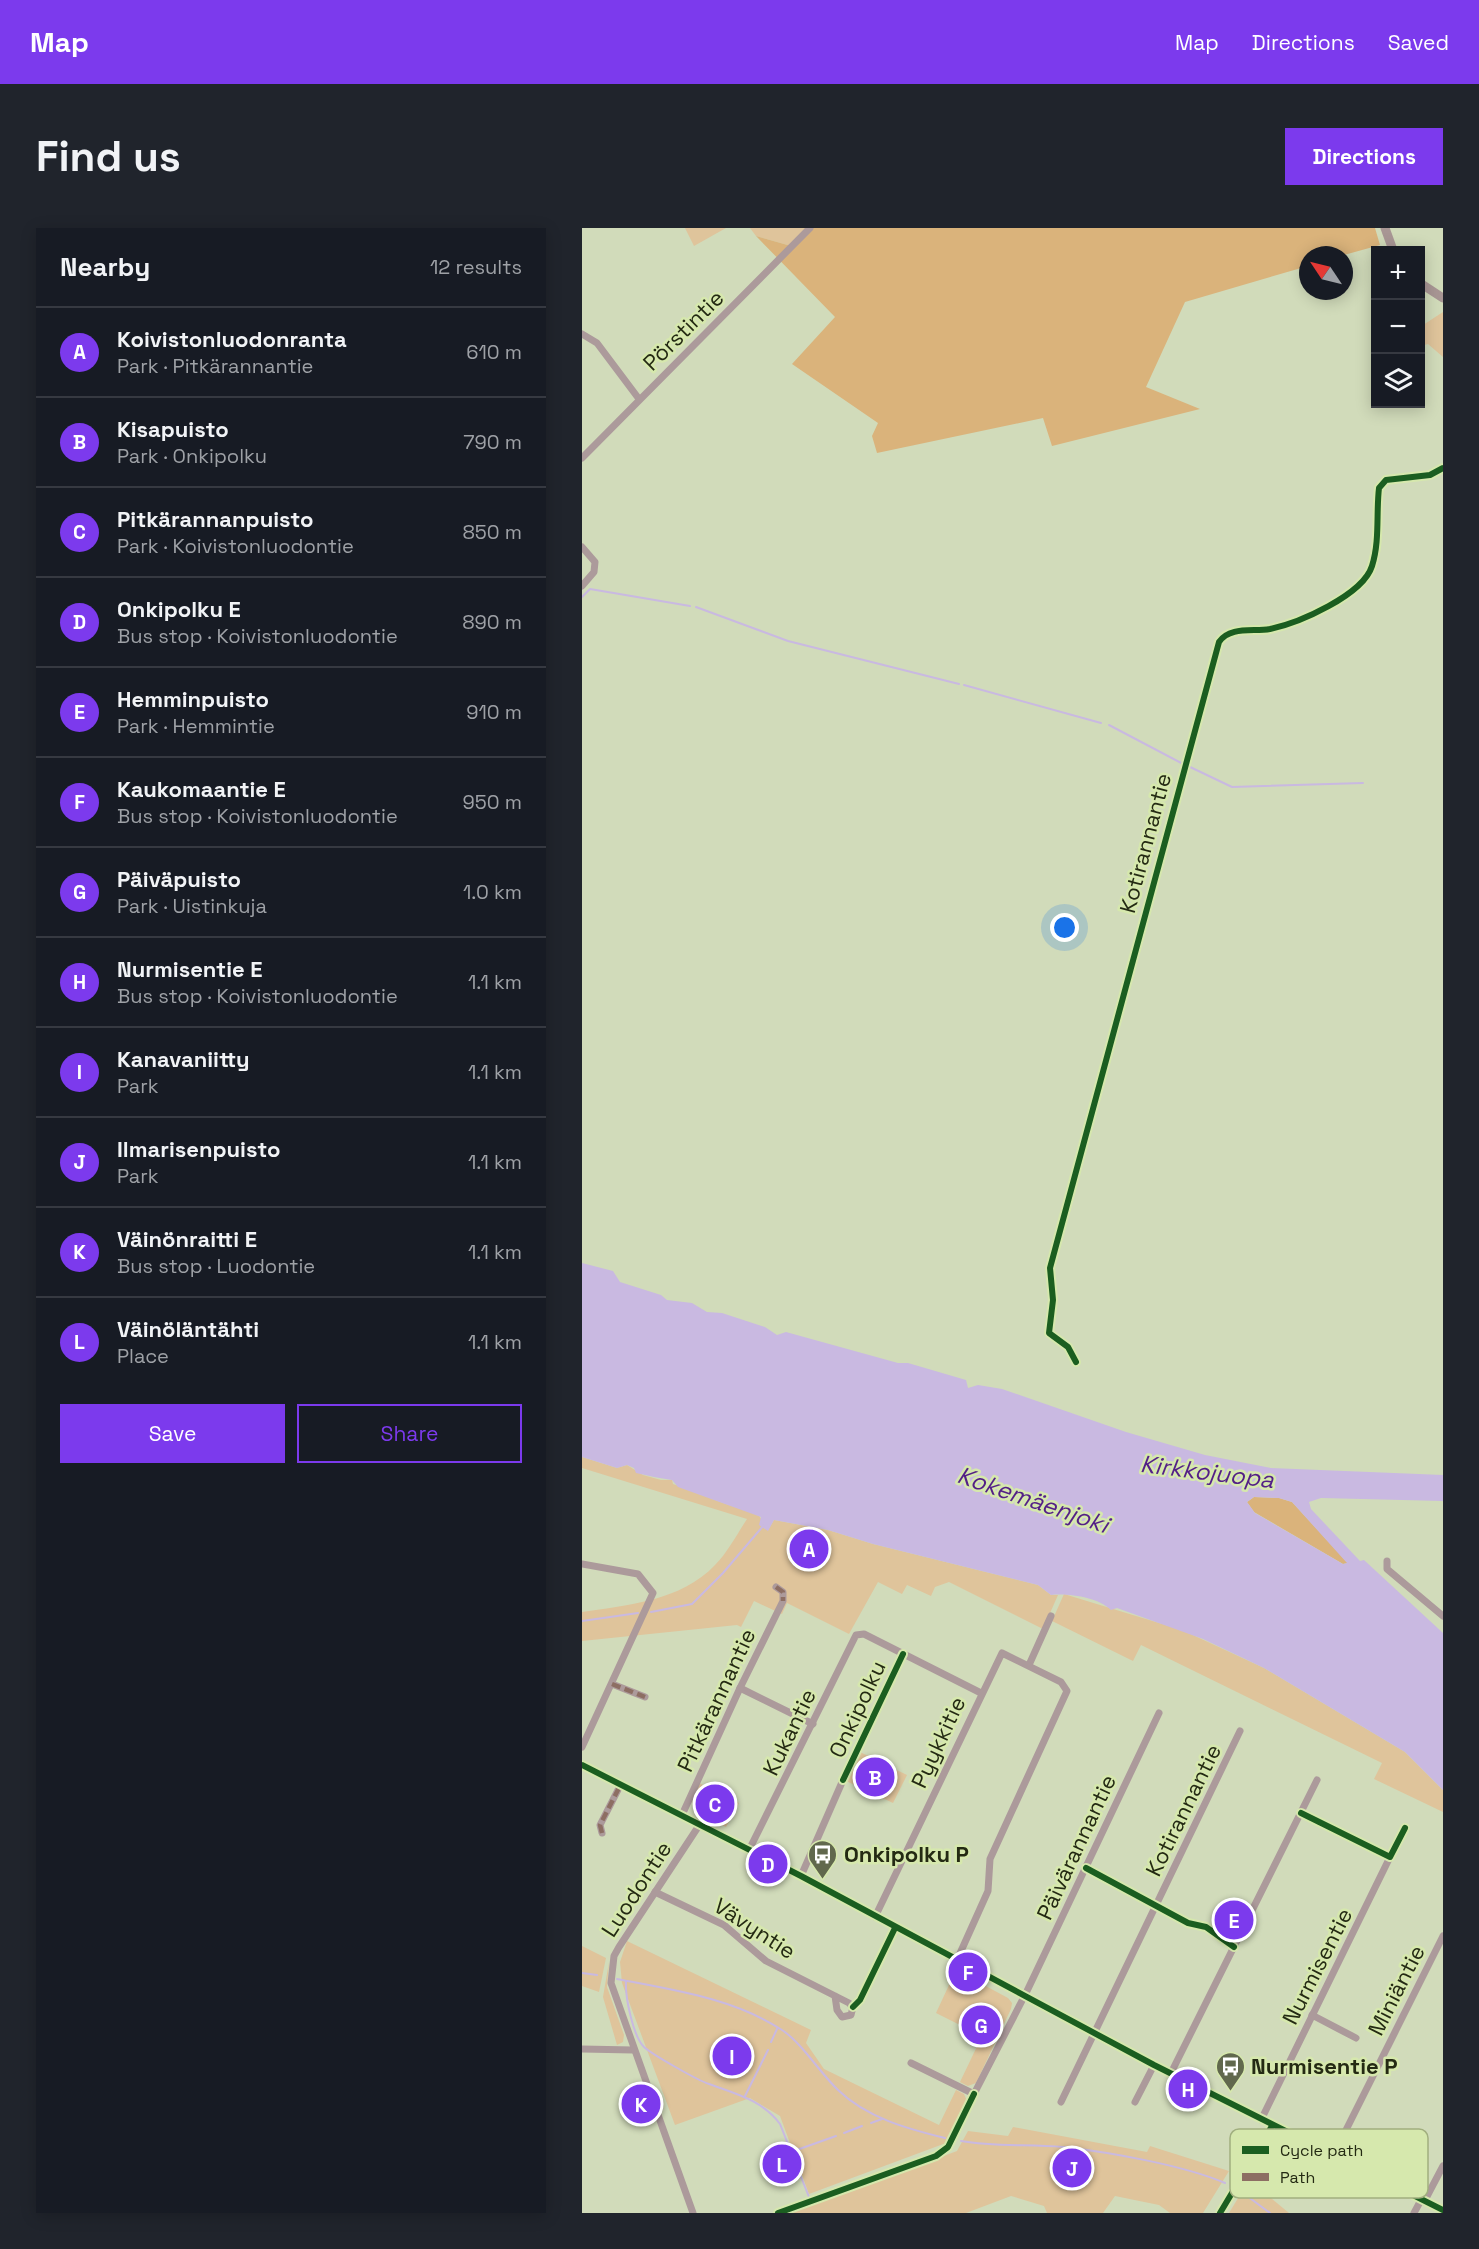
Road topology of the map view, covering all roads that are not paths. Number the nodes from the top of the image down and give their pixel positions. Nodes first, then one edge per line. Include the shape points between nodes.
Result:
1 (810, 228) edge
2 (1385, 228) edge
3 (1392, 246) edge
4 (1425, 286) edge
5 (1443, 298) edge
6 (582, 334) edge
7 (639, 399) junction
8 (582, 458) edge
9 (1443, 468) edge
10 (582, 547) edge
11 (582, 586) edge
12 (1076, 1362) dead end
13 (1388, 1561) dead end
14 (582, 1564) edge
15 (776, 1587) dead end
16 (1051, 1616) dead end
17 (1443, 1616) edge
18 (1029, 1665) junction
19 (612, 1684) junction
20 (740, 1688) junction
21 (981, 1693) junction
22 (645, 1697) dead end
23 (1160, 1713) dead end
24 (813, 1724) junction
25 (1240, 1731) dead end
26 (582, 1747) edge
27 (582, 1765) edge
28 (843, 1780) dead end
29 (1317, 1780) dead end
30 (621, 1784) junction
31 (682, 1815) junction
32 (700, 1824) junction
33 (602, 1833) dead end
34 (749, 1850) junction
35 (1390, 1857) dead end
36 (801, 1876) junction
37 (655, 1892) junction
38 (875, 1917) junction
39 (1442, 1939) edge
40 (957, 1960) junction
41 (835, 1996) dead end
42 (1024, 1997) junction
43 (1312, 2015) junction
44 (1094, 2034) junction
45 (1356, 2038) dead end
46 (582, 2049) edge
47 (633, 2050) junction
48 (911, 2063) dead end
49 (1154, 2065) junction
50 (1171, 2073) junction
51 (1061, 2102) dead end
52 (1135, 2102) dead end
53 (1261, 2120) junction
54 (1272, 2126) junction
55 (1270, 2129) edge
56 (1278, 2129) edge
57 (1347, 2129) edge
58 (1443, 2166) edge
59 (1428, 2192) edge
60 (1231, 2198) edge
61 (1417, 2198) edge
62 (1425, 2198) edge
63 (1423, 2201) junction
64 (1443, 2210) edge
65 (693, 2213) edge
66 (1220, 2213) edge
67 (1414, 2213) edge

1 - 7 street, Pörstintie
2 - 3 main road
4 - 5 main road
6 - 7 street via 597,343
7 - 8 street, Pörstintie
9 - 12 street, Kotirannantie via 1430,476 1386,480 1379,488 1373,565 1366,581 1320,610 1271,629 1231,632 1219,642 1050,1268 1053,1300 1049,1333 1068,1347
10 - 11 street via 595,562 594,572
13 - 17 street via 1387,1569
14 - 19 street via 638,1574 653,1593
15 - 20 street, Pitkärannantie via 783,1592 783,1601
16 - 18 street
18 - 21 street, Pyykkitie via 1002,1653
18 - 40 street, Pyykkitie via 1061,1682 1067,1691 990,1859 988,1891
19 - 22 street
19 - 26 street
20 - 24 street
20 - 31 street, Pitkärannantie
21 - 24 street, Kukantie via 864,1634 856,1635
21 - 38 street, Pyykkitie
23 - 42 street, Päivärannantie
24 - 34 street, Kukantie
25 - 44 street, Kotirannantie
27 - 30 street
28 - 36 street, Onkipolku
29 - 50 street
30 - 31 street
30 - 33 street via 600,1825
31 - 32 street
32 - 34 street
32 - 37 street, Luodontie
34 - 36 street
35 - 43 street, Nurmisentie
36 - 38 street
37 - 41 street, Vävyntie via 724,1925 766,1961
37 - 47 street, Luodontie via 619,1947 612,1969 613,1995
38 - 40 street
39 - 57 street, Miniäntie
40 - 42 street
42 - 44 street
42 - 48 street, Päivärannantie via 974,2094
43 - 45 street
43 - 53 street, Nurmisentie
44 - 49 street
44 - 51 street, Kotirannantie
46 - 47 street
47 - 65 street, Luodontie
49 - 50 street
49 - 52 street
50 - 53 street
53 - 54 street
54 - 55 street
54 - 56 street
58 - 59 street
60 - 66 street
61 - 63 street
62 - 63 street
63 - 64 street
63 - 67 street

